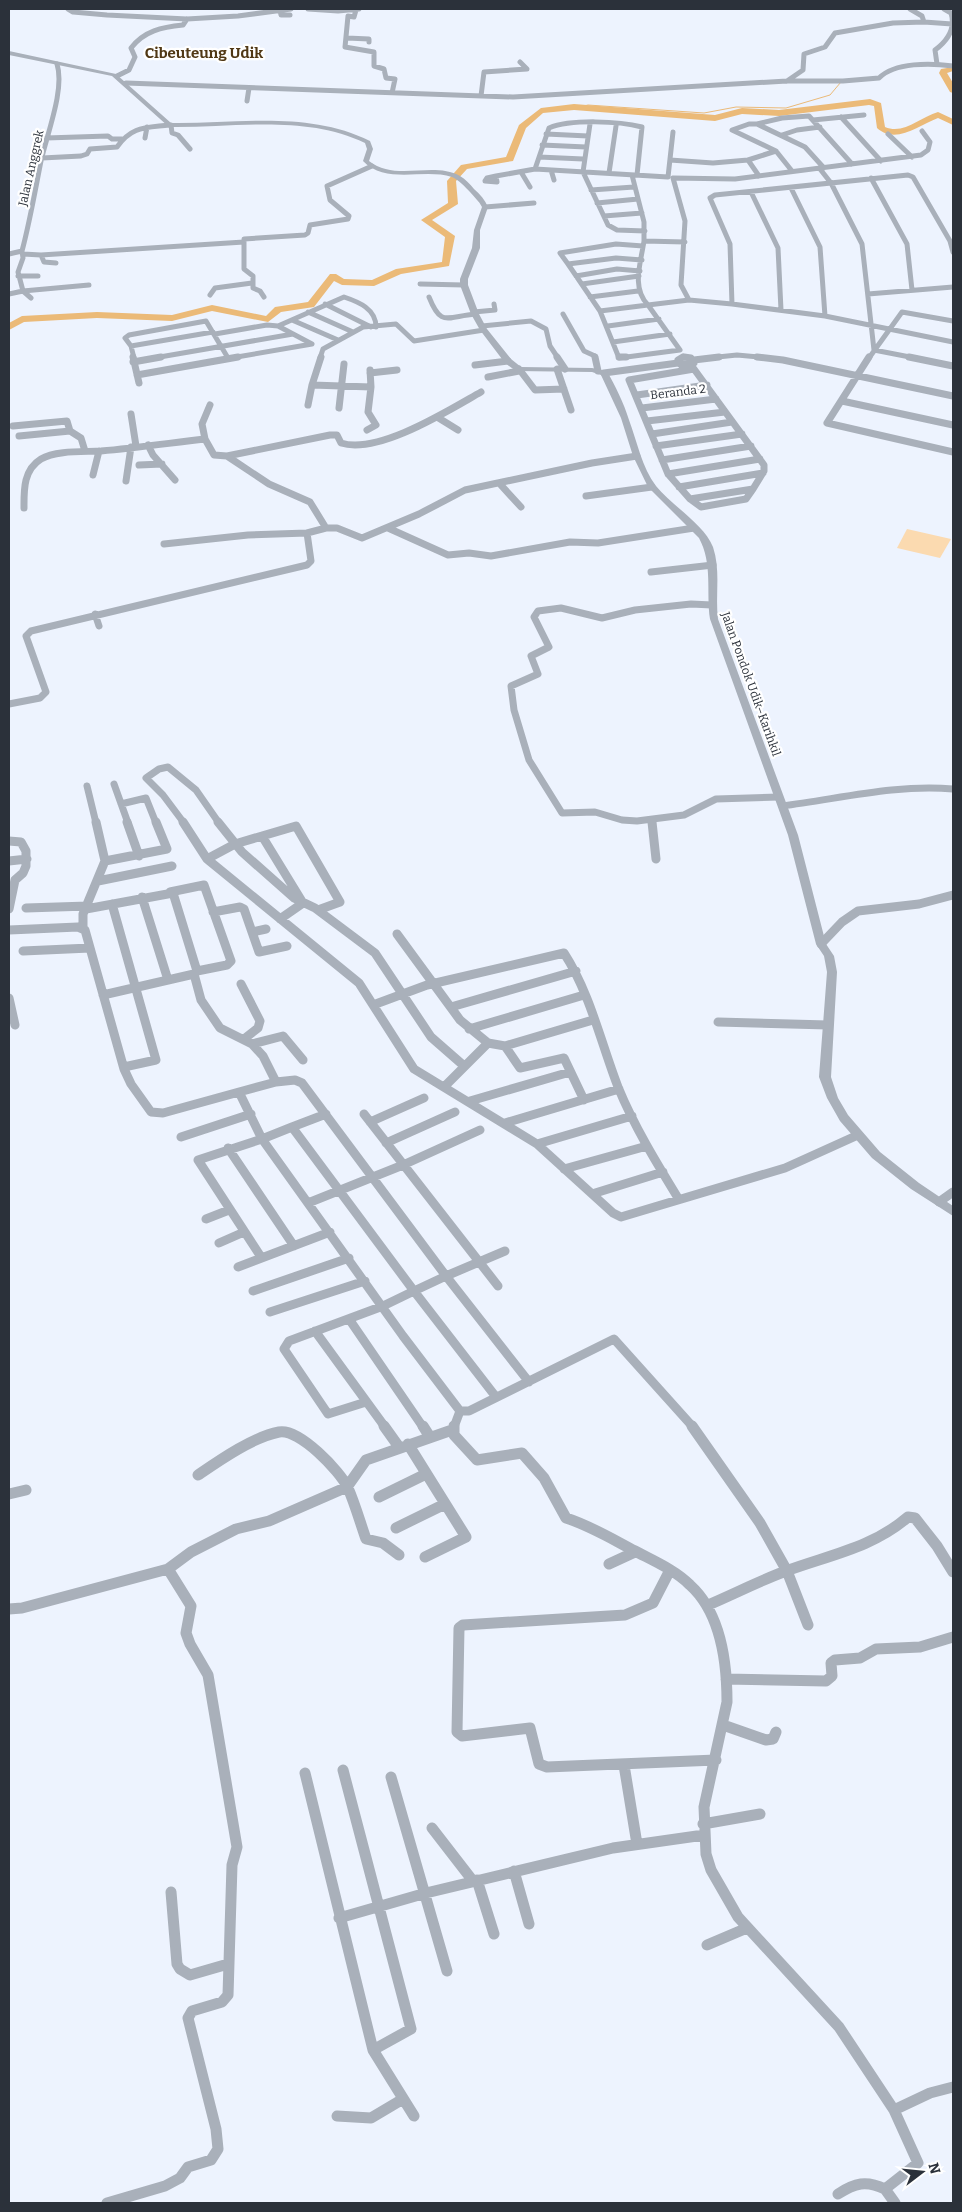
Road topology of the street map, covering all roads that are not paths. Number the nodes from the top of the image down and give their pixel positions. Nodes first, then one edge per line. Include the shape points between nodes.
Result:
1 (68, 9) edge
2 (164, 9) edge
3 (280, 9) edge
4 (289, 9) edge
5 (308, 9) edge
6 (358, 9) edge
7 (910, 9) edge
8 (944, 9) edge
9 (290, 15) dead end
10 (162, 18) junction
11 (187, 19) junction
12 (924, 22) junction
13 (950, 24) edge
14 (347, 38) junction
15 (369, 42) dead end
16 (9, 53) edge
17 (520, 62) dead end
18 (57, 64) junction
19 (937, 64) junction
20 (953, 66) edge
21 (117, 76) junction
22 (787, 81) junction
23 (126, 83) junction
24 (224, 87) junction
25 (249, 88) junction
26 (392, 93) junction
27 (222, 94) dead end
28 (481, 96) junction
29 (247, 101) dead end
30 (864, 115) dead end
31 (841, 117) junction
32 (813, 120) junction
33 (590, 124) junction
34 (757, 124) junction
35 (170, 125) junction
36 (616, 126) junction
37 (147, 127) junction
38 (820, 127) junction
39 (922, 131) dead end
40 (672, 132) dead end
41 (546, 134) junction
42 (888, 134) dead end
43 (782, 135) junction
44 (588, 136) junction
45 (46, 138) junction
46 (145, 138) dead end
47 (122, 139) junction
48 (542, 145) junction
49 (586, 147) junction
50 (190, 149) dead end
51 (776, 151) junction
52 (912, 156) junction
53 (539, 157) junction
54 (42, 158) junction
55 (583, 160) junction
56 (670, 160) junction
57 (748, 160) junction
58 (881, 161) junction
59 (852, 164) junction
60 (372, 166) junction
61 (535, 168) junction
62 (822, 168) junction
63 (551, 170) junction
64 (792, 171) junction
65 (521, 172) junction
66 (583, 172) junction
67 (609, 174) junction
68 (634, 175) junction
69 (496, 176) dead end
70 (759, 176) junction
71 (671, 178) junction
72 (870, 178) junction
73 (554, 180) dead end
74 (831, 183) junction
75 (530, 187) dead end
76 (634, 187) junction
77 (791, 188) junction
78 (591, 190) junction
79 (751, 192) junction
80 (638, 199) junction
81 (534, 202) dead end
82 (597, 203) junction
83 (485, 207) junction
84 (642, 213) junction
85 (604, 216) junction
86 (644, 231) junction
87 (244, 242) junction
88 (685, 242) junction
89 (644, 243) junction
90 (953, 251) edge
91 (22, 253) junction
92 (9, 254) edge
93 (41, 255) junction
94 (642, 260) junction
95 (56, 263) dead end
96 (568, 264) junction
97 (639, 273) junction
98 (18, 276) junction
99 (38, 276) dead end
100 (576, 276) junction
101 (252, 283) junction
102 (420, 284) dead end
103 (582, 284) junction
104 (89, 285) dead end
105 (464, 285) junction
106 (953, 287) edge
107 (912, 290) junction
108 (638, 291) junction
109 (23, 292) junction
110 (9, 294) edge
111 (868, 294) junction
112 (210, 295) dead end
113 (264, 296) dead end
114 (428, 297) dead end
115 (590, 297) junction
116 (31, 298) dead end
117 (689, 300) junction
118 (324, 304) junction
119 (494, 304) dead end
120 (732, 304) junction
121 (649, 306) junction
122 (781, 310) junction
123 (308, 312) junction
124 (600, 312) junction
125 (475, 313) junction
126 (564, 314) dead end
127 (825, 316) junction
128 (659, 319) junction
129 (292, 320) junction
130 (953, 321) edge
131 (278, 326) junction
132 (374, 326) junction
133 (608, 326) junction
134 (871, 326) junction
135 (484, 330) junction
136 (889, 330) junction
137 (353, 332) junction
138 (214, 333) junction
139 (293, 334) junction
140 (670, 334) junction
141 (338, 340) junction
142 (613, 342) junction
143 (953, 342) edge
144 (312, 344) junction
145 (220, 345) junction
146 (131, 346) junction
147 (323, 349) junction
148 (680, 350) junction
149 (874, 350) junction
150 (686, 357) junction
151 (228, 358) junction
152 (508, 360) junction
153 (132, 362) junction
154 (678, 362) junction
155 (344, 364) dead end
156 (475, 365) dead end
157 (693, 365) junction
158 (953, 366) edge
159 (561, 369) junction
160 (397, 370) dead end
161 (519, 370) junction
162 (601, 372) junction
163 (137, 375) junction
164 (858, 375) junction
165 (488, 377) dead end
166 (138, 383) dead end
167 (312, 385) junction
168 (707, 385) junction
169 (340, 386) junction
170 (370, 386) junction
171 (564, 389) junction
172 (481, 392) dead end
173 (637, 395) junction
174 (953, 396) edge
175 (469, 398) junction
176 (716, 399) junction
177 (842, 401) junction
178 (477, 404) dead end
179 (210, 405) dead end
180 (308, 405) dead end
181 (339, 408) dead end
182 (642, 408) junction
183 (571, 410) dead end
184 (725, 412) junction
185 (132, 414) dead end
186 (437, 417) junction
187 (647, 421) junction
188 (732, 422) junction
189 (953, 425) edge
190 (13, 426) dead end
191 (367, 430) dead end
192 (458, 430) dead end
193 (70, 431) junction
194 (652, 434) junction
195 (742, 434) junction
196 (19, 436) dead end
197 (205, 439) junction
198 (148, 445) junction
199 (656, 446) junction
200 (751, 446) junction
201 (134, 447) junction
202 (86, 451) junction
203 (99, 451) junction
204 (953, 452) edge
205 (227, 456) junction
206 (637, 456) junction
207 (760, 459) junction
208 (662, 460) junction
209 (162, 464) junction
210 (139, 466) dead end
211 (763, 473) junction
212 (668, 474) junction
213 (93, 475) dead end
214 (175, 480) dead end
215 (126, 481) dead end
216 (499, 483) junction
217 (652, 487) junction
218 (678, 487) junction
219 (586, 496) dead end
220 (521, 507) dead end
221 (24, 508) dead end
222 (326, 528) junction
223 (388, 528) junction
224 (694, 528) junction
225 (307, 533) junction
226 (164, 544) dead end
227 (713, 565) junction
228 (651, 572) dead end
229 (712, 605) junction
230 (95, 614) junction
231 (99, 626) dead end
232 (9, 704) edge
233 (114, 784) dead end
234 (87, 786) dead end
235 (953, 789) edge
236 (780, 802) junction
237 (121, 804) junction
238 (652, 820) junction
239 (262, 836) junction
240 (9, 841) edge
241 (235, 844) junction
242 (138, 856) junction
243 (28, 859) junction
244 (207, 859) junction
245 (656, 860) dead end
246 (105, 861) junction
247 (9, 862) edge
248 (172, 866) dead end
249 (12, 880) edge
250 (98, 881) junction
251 (204, 885) joint
252 (170, 892) junction
253 (953, 895) edge
254 (142, 898) junction
255 (303, 903) junction
256 (112, 904) junction
257 (10, 905) edge
258 (87, 907) junction
259 (26, 908) dead end
260 (318, 910) junction
261 (213, 912) junction
262 (280, 919) junction
263 (83, 927) junction
264 (266, 929) dead end
265 (9, 930) edge
266 (252, 932) junction
267 (397, 934) dead end
268 (821, 944) junction
269 (286, 946) dead end
270 (90, 948) junction
271 (22, 951) dead end
272 (217, 967) joint
273 (576, 971) junction
274 (195, 972) junction
275 (168, 980) junction
276 (434, 983) junction
277 (241, 984) dead end
278 (136, 987) junction
279 (402, 993) junction
280 (103, 995) junction
281 (584, 995) junction
282 (9, 998) edge
283 (374, 1005) junction
284 (452, 1007) junction
285 (593, 1020) junction
286 (718, 1022) dead end
287 (828, 1024) junction
288 (16, 1025) dead end
289 (469, 1029) junction
290 (248, 1042) junction
291 (488, 1042) junction
292 (505, 1046) junction
293 (303, 1060) dead end
294 (463, 1065) junction
295 (124, 1067) junction
296 (570, 1072) junction
297 (276, 1082) junction
298 (445, 1086) junction
299 (619, 1089) junction
300 (239, 1092) junction
301 (424, 1098) dead end
302 (584, 1100) junction
303 (470, 1101) junction
304 (455, 1112) dead end
305 (251, 1114) junction
306 (326, 1114) junction
307 (364, 1114) dead end
308 (632, 1116) junction
309 (370, 1122) junction
310 (505, 1123) junction
311 (292, 1127) junction
312 (480, 1130) dead end
313 (858, 1135) junction
314 (181, 1137) dead end
315 (262, 1139) junction
316 (386, 1143) junction
317 (537, 1144) junction
318 (647, 1146) junction
319 (228, 1148) junction
320 (403, 1165) junction
321 (564, 1169) junction
322 (662, 1172) junction
323 (372, 1178) junction
324 (339, 1190) junction
325 (953, 1192) edge
326 (592, 1194) junction
327 (678, 1198) junction
328 (938, 1202) junction
329 (308, 1203) junction
330 (229, 1210) junction
331 (953, 1212) edge
332 (206, 1219) dead end
333 (244, 1232) junction
334 (330, 1232) junction
335 (220, 1243) dead end
336 (294, 1246) junction
337 (505, 1251) dead end
338 (261, 1257) junction
339 (349, 1258) junction
340 (478, 1262) junction
341 (238, 1267) dead end
342 (446, 1276) junction
343 (365, 1281) junction
344 (498, 1286) dead end
345 (253, 1291) dead end
346 (414, 1291) junction
347 (383, 1306) junction
348 (270, 1312) dead end
349 (349, 1319) junction
350 (315, 1331) junction
351 (529, 1382) junction
352 (496, 1397) junction
353 (366, 1402) junction
354 (460, 1411) junction
355 (452, 1430) junction
356 (430, 1437) junction
357 (403, 1446) junction
358 (426, 1474) junction
359 (198, 1475) dead end
360 (347, 1487) junction
361 (26, 1490) dead end
362 (9, 1494) edge
363 (379, 1497) dead end
364 (445, 1504) junction
365 (396, 1528) dead end
366 (635, 1552) junction
367 (399, 1555) dead end
368 (425, 1557) dead end
369 (609, 1564) dead end
370 (168, 1568) junction
371 (670, 1570) junction
372 (787, 1571) junction
373 (953, 1572) edge
374 (708, 1605) junction
375 (9, 1609) edge
376 (808, 1625) dead end
377 (953, 1638) edge
378 (726, 1679) junction
379 (722, 1725) junction
380 (776, 1732) dead end
381 (716, 1760) junction
382 (624, 1766) junction
383 (343, 1770) dead end
384 (305, 1773) dead end
385 (391, 1777) dead end
386 (760, 1814) dead end
387 (432, 1828) dead end
388 (704, 1830) junction
389 (637, 1844) junction
390 (514, 1871) junction
391 (475, 1881) junction
392 (171, 1892) dead end
393 (426, 1893) junction
394 (380, 1906) junction
395 (339, 1918) junction
396 (528, 1924) dead end
397 (747, 1928) junction
398 (494, 1934) dead end
399 (707, 1945) dead end
400 (228, 1964) junction
401 (447, 1971) dead end
402 (373, 2050) junction
403 (953, 2087) edge
404 (403, 2099) junction
405 (894, 2110) junction
406 (337, 2116) dead end
407 (414, 2116) dead end
408 (884, 2189) junction
409 (838, 2194) dead end
410 (107, 2203) edge
411 (895, 2203) edge

1 - 10 street
2 - 10 street
3 - 4 street
3 - 9 street via 281,15
3 - 11 street
5 - 6 street
6 - 14 street via 354,16 348,16
7 - 12 street via 922,16
8 - 13 street via 953,16
10 - 11 street
11 - 21 street via 183,25 156,28 134,43 131,48 135,57 132,65 124,74
12 - 13 street
12 - 22 street via 893,23 835,33 825,47 804,54 803,70
13 - 19 street via 948,40 935,50
14 - 15 street via 368,39
14 - 26 street via 347,49 374,52 374,66 384,70 386,78 395,79
16 - 18 street
17 - 28 street via 527,69 484,72
18 - 21 street
18 - 45 street, Jalan Anggrek via 60,74 54,100 56,109
19 - 20 street
19 - 22 street via 897,68 879,78 840,83
21 - 23 street
22 - 28 street
23 - 24 street
23 - 35 street
24 - 25 street
24 - 27 street
25 - 26 street
25 - 29 street
26 - 28 street
30 - 31 street
31 - 32 street
31 - 58 street
32 - 34 street via 807,116 792,116
32 - 38 street
33 - 36 street
33 - 41 street via 558,123 551,126
33 - 44 street
34 - 43 street
34 - 51 street via 732,130
35 - 37 street
35 - 50 street via 172,133
35 - 60 street via 266,123 336,130 368,142 370,149 366,161
36 - 67 street
36 - 68 street via 633,124 642,127
37 - 46 street
37 - 47 street via 135,129
38 - 43 street
38 - 59 street
39 - 52 street via 930,142 928,150 926,154
40 - 56 street
41 - 44 street
41 - 48 street
42 - 52 street
43 - 62 street via 806,147
44 - 49 street
45 - 47 street via 108,136
45 - 54 street, Jalan Anggrek
47 - 54 street via 116,147 90,149 81,156
48 - 49 street
48 - 53 street
49 - 55 street
51 - 57 street
51 - 64 street
52 - 58 street
53 - 55 street
53 - 61 street
54 - 91 street, Jalan Anggrek
55 - 66 street
56 - 57 street via 713,163
56 - 71 street
57 - 70 street
58 - 59 street
59 - 62 street
60 - 83 street via 393,172 443,172 458,176
60 - 87 street via 327,186 330,201 349,216 348,219 310,225 305,235 248,237
61 - 63 street
61 - 65 street
62 - 64 street
62 - 74 street
63 - 66 street
63 - 73 street
64 - 70 street
65 - 69 street
65 - 75 street
66 - 67 street
66 - 78 street
67 - 68 street
68 - 71 street
68 - 76 street
70 - 71 street via 720,180
71 - 88 street via 685,221
72 - 74 street
72 - 90 street via 905,174 913,177
72 - 107 street via 907,244
74 - 77 street
74 - 111 street via 862,244
76 - 78 street
76 - 80 street
77 - 79 street
77 - 127 street via 820,247
78 - 82 street
79 - 120 street via 710,198 730,244
79 - 122 street via 778,248
80 - 82 street
80 - 84 street
81 - 83 street
82 - 85 street
83 - 105 street via 477,230 476,248 465,271
84 - 85 street
84 - 86 street
85 - 86 street via 614,230
86 - 89 street
87 - 93 street
87 - 101 street via 243,267 253,276
88 - 89 street
88 - 117 street via 681,285
89 - 94 street
89 - 96 street via 560,252
91 - 92 street
91 - 93 street
91 - 98 street, Jalan Anggrek
93 - 95 street via 44,262
94 - 96 street via 613,259
94 - 97 street
96 - 100 street
97 - 100 street via 617,269
97 - 103 street
97 - 108 street
98 - 99 street
98 - 109 street, Jalan Anggrek
100 - 103 street
101 - 112 street via 215,288
101 - 113 street via 253,288
102 - 105 street
103 - 115 street
104 - 109 street
105 - 125 street
106 - 107 street
107 - 111 street
108 - 115 street
108 - 121 street
109 - 110 street
109 - 116 street
111 - 134 street
114 - 125 street via 436,315 441,318
115 - 124 street
117 - 120 street
117 - 121 street
118 - 123 street
118 - 132 street
118 - 132 street via 348,298 372,312
119 - 125 street via 495,310
120 - 122 street
121 - 124 street
121 - 128 street
122 - 127 street
123 - 129 street
123 - 137 street
124 - 133 street
125 - 135 street
126 - 162 street via 584,351 595,356
127 - 134 street
128 - 133 street
128 - 140 street
129 - 131 street
129 - 141 street
130 - 136 street via 906,311
131 - 138 street
131 - 139 street
132 - 135 street via 395,328 402,339 410,343
132 - 137 street
133 - 142 street
134 - 136 street
134 - 149 street
135 - 152 street
135 - 159 street via 534,322 546,329
136 - 143 street
136 - 149 street
137 - 141 street
138 - 145 street
138 - 146 street
138 - 146 street via 209,323 203,321 126,336
139 - 144 street
139 - 145 street
140 - 142 street
140 - 148 street
141 - 147 street
142 - 148 street via 621,358
144 - 147 street
144 - 151 street
145 - 151 street
145 - 153 street
146 - 153 street
147 - 167 street
148 - 150 street
149 - 158 street
149 - 164 street
150 - 154 street
150 - 157 street
151 - 163 street
152 - 156 street
152 - 161 street
153 - 163 street
154 - 157 street
154 - 162 street
155 - 169 street
157 - 164 street via 730,355 756,356
157 - 168 street
157 - 173 street via 630,379
159 - 161 street
159 - 162 street
159 - 171 street
160 - 170 street via 370,371
161 - 165 street
161 - 171 street via 535,390
162 - 206 street, Jalan Pondok Udik–Karihkil via 625,418
163 - 166 street
164 - 174 street
164 - 177 street
167 - 169 street
167 - 180 street
168 - 173 street
168 - 176 street
169 - 170 street
169 - 181 street
170 - 191 street via 368,412 376,425
171 - 183 street
172 - 175 street
173 - 182 street
175 - 178 street
175 - 186 street
176 - 182 street, Beranda 2
176 - 184 street
177 - 189 street
177 - 204 street via 827,423
179 - 197 street via 202,424
182 - 187 street
184 - 187 street
184 - 188 street
185 - 201 street
186 - 192 street
186 - 205 street via 375,443 347,445 341,443 337,435 330,435
187 - 194 street
188 - 194 street
188 - 195 street
190 - 193 street via 67,421
193 - 196 street
193 - 202 street via 81,438
194 - 199 street
195 - 199 street
195 - 200 street
197 - 198 street
197 - 205 street via 214,455
198 - 201 street
198 - 209 street
199 - 208 street
200 - 207 street
200 - 208 street
201 - 203 street
201 - 215 street
202 - 203 street
202 - 221 street via 39,460 24,484
203 - 213 street
205 - 222 street via 269,484 310,502
206 - 216 street
206 - 217 street, Jalan Pondok Udik–Karihkil
207 - 211 street via 764,465
207 - 212 street
208 - 212 street
209 - 210 street
209 - 214 street
211 - 218 street
211 - 218 street via 746,499 701,507
212 - 218 street
216 - 220 street
216 - 223 street via 455,494
217 - 219 street
217 - 224 street, Jalan Pondok Udik–Karihkil
222 - 223 street via 341,528 358,538
222 - 225 street
223 - 224 street via 448,555 491,556 570,542 598,543
224 - 227 street, Jalan Pondok Udik–Karihkil via 706,542
225 - 226 street via 248,535
225 - 230 street via 311,561 307,565
227 - 228 street
227 - 229 street, Jalan Pondok Udik–Karihkil
229 - 236 street, Jalan Pondok Udik–Karihkil
229 - 238 street via 635,610 602,618 561,608 538,612 534,617 549,647 531,656 538,674 536,677 520,680 511,686 514,710 529,760 559,810 566,814 595,812 628,821
230 - 231 street
230 - 232 street via 31,631 26,636 46,692 40,698
233 - 237 street
234 - 246 street
235 - 236 street via 905,787 817,803
236 - 238 street via 716,799 684,815
236 - 268 street, Jalan Pondok Udik–Karihkil via 793,835
237 - 242 street
237 - 242 street via 146,798 168,848
238 - 245 street
239 - 241 street
239 - 255 street
239 - 260 street via 296,826 340,902
240 - 243 street via 21,842
241 - 244 street
241 - 244 street via 196,790 172,769 163,768 150,774 146,780 163,795
241 - 255 street
242 - 246 street
243 - 247 street
243 - 249 street via 23,873
244 - 262 street
246 - 250 street
248 - 250 street
249 - 257 street
250 - 258 street
251 - 252 street
251 - 261 street
252 - 254 street
252 - 274 street via 175,897
253 - 268 street via 919,904 858,911
254 - 256 street
254 - 275 street
255 - 260 street
255 - 262 street
256 - 258 street
256 - 278 street
258 - 259 street
258 - 263 street via 83,914
260 - 279 street via 375,953
261 - 266 street via 244,909
261 - 272 street via 231,961
262 - 283 street via 359,983
263 - 265 street
263 - 270 street
264 - 266 street
266 - 269 street via 259,952
267 - 276 street
268 - 287 street, Jalan Pondok Udik–Karihkil via 829,956 832,972
270 - 271 street
270 - 280 street
272 - 274 street
273 - 276 street via 567,955 560,953
273 - 281 street
273 - 284 street
274 - 275 street
274 - 290 street via 201,1000 220,1028
275 - 278 street
276 - 279 street
276 - 284 street
277 - 290 street via 260,1021
278 - 280 street
278 - 295 street via 156,1060
279 - 283 street
279 - 294 street via 431,1037
280 - 295 street
281 - 285 street
281 - 289 street
282 - 288 street
283 - 298 street via 414,1069
284 - 289 street
285 - 292 street
285 - 299 street
286 - 287 street
287 - 313 street, Jalan Pondok Udik–Karihkil via 825,1076 829,1094
289 - 291 street
290 - 293 street via 283,1036
290 - 297 street via 263,1056
291 - 292 street
291 - 294 street
292 - 296 street via 520,1068 564,1058
294 - 298 street
295 - 300 street via 131,1084 151,1112 163,1113
296 - 302 street
296 - 303 street
297 - 300 street
297 - 306 street via 295,1080 302,1083
298 - 303 street
299 - 302 street
299 - 308 street
300 - 305 street
301 - 309 street
302 - 310 street
303 - 310 street
304 - 316 street
305 - 314 street
305 - 315 street
306 - 311 street
306 - 323 street
307 - 309 street
308 - 317 street
308 - 318 street
309 - 316 street
310 - 317 street
311 - 315 street
311 - 324 street
312 - 320 street
313 - 327 street via 785,1168
313 - 328 street, Jalan Pondok Udik–Karihkil via 900,1174
315 - 319 street
315 - 329 street
316 - 320 street
317 - 321 street
318 - 321 street
318 - 322 street
319 - 330 street via 198,1160
319 - 336 street
320 - 323 street
320 - 340 street
321 - 326 street
322 - 326 street
322 - 327 street
323 - 324 street
323 - 342 street
324 - 329 street
324 - 346 street
325 - 328 street
326 - 327 street via 621,1217
328 - 331 street, Jalan Pondok Udik–Karihkil
329 - 334 street
330 - 332 street
330 - 333 street
333 - 335 street
333 - 338 street
334 - 336 street
334 - 339 street
336 - 338 street
337 - 340 street
338 - 341 street
339 - 343 street
339 - 345 street
340 - 342 street
340 - 344 street
342 - 346 street
342 - 351 street
343 - 347 street
343 - 348 street
346 - 347 street
346 - 352 street
347 - 349 street
347 - 354 street
349 - 350 street
349 - 356 street
350 - 353 street
350 - 353 street via 289,1341 284,1349 328,1414
351 - 352 street
351 - 372 street via 614,1339 692,1426 760,1522
352 - 354 street via 470,1411
353 - 357 street
354 - 355 street
355 - 356 street
355 - 366 street via 477,1460 522,1453 544,1478 566,1518 585,1524
356 - 357 street
357 - 358 street
357 - 360 street via 362,1464
358 - 363 street
358 - 364 street
359 - 360 street via 238,1449 279,1432 290,1432 333,1468
360 - 367 street via 364,1537 383,1543
360 - 370 street via 269,1521 236,1529
361 - 362 street
364 - 365 street
364 - 368 street via 466,1537
366 - 369 street
366 - 371 street
370 - 375 street
370 - 400 street via 191,1606 186,1634 208,1675 237,1847 232,1865
371 - 374 street via 691,1585
371 - 382 street via 653,1603 625,1615 463,1625 457,1631 459,1735 526,1727 531,1731 539,1764 547,1767
372 - 373 street via 851,1551 893,1532 912,1517 937,1546
372 - 374 street
372 - 376 street
374 - 378 street via 721,1642
377 - 378 street via 920,1647 876,1649 860,1658 835,1660 831,1663 832,1676 826,1681
378 - 379 street via 727,1702
379 - 380 street via 766,1740
379 - 381 street
381 - 382 street
381 - 388 street via 706,1790
382 - 389 street
383 - 394 street
384 - 395 street
385 - 393 street
386 - 388 street
387 - 391 street
388 - 389 street
388 - 397 street via 711,1870 729,1904
389 - 390 street
390 - 391 street
390 - 396 street
391 - 393 street
391 - 398 street
392 - 400 street via 180,1969 190,1975
393 - 394 street
393 - 401 street
394 - 395 street
394 - 402 street via 411,2029
395 - 402 street
397 - 399 street
397 - 405 street via 839,2027
400 - 410 street via 226,1999 192,2011 188,2018 215,2120 218,2150 210,2160 188,2167 180,2178 165,2186
402 - 404 street
403 - 405 street via 930,2093
404 - 406 street via 372,2118
404 - 407 street
405 - 408 street via 918,2163
408 - 409 street via 872,2182 864,2182
408 - 411 street

